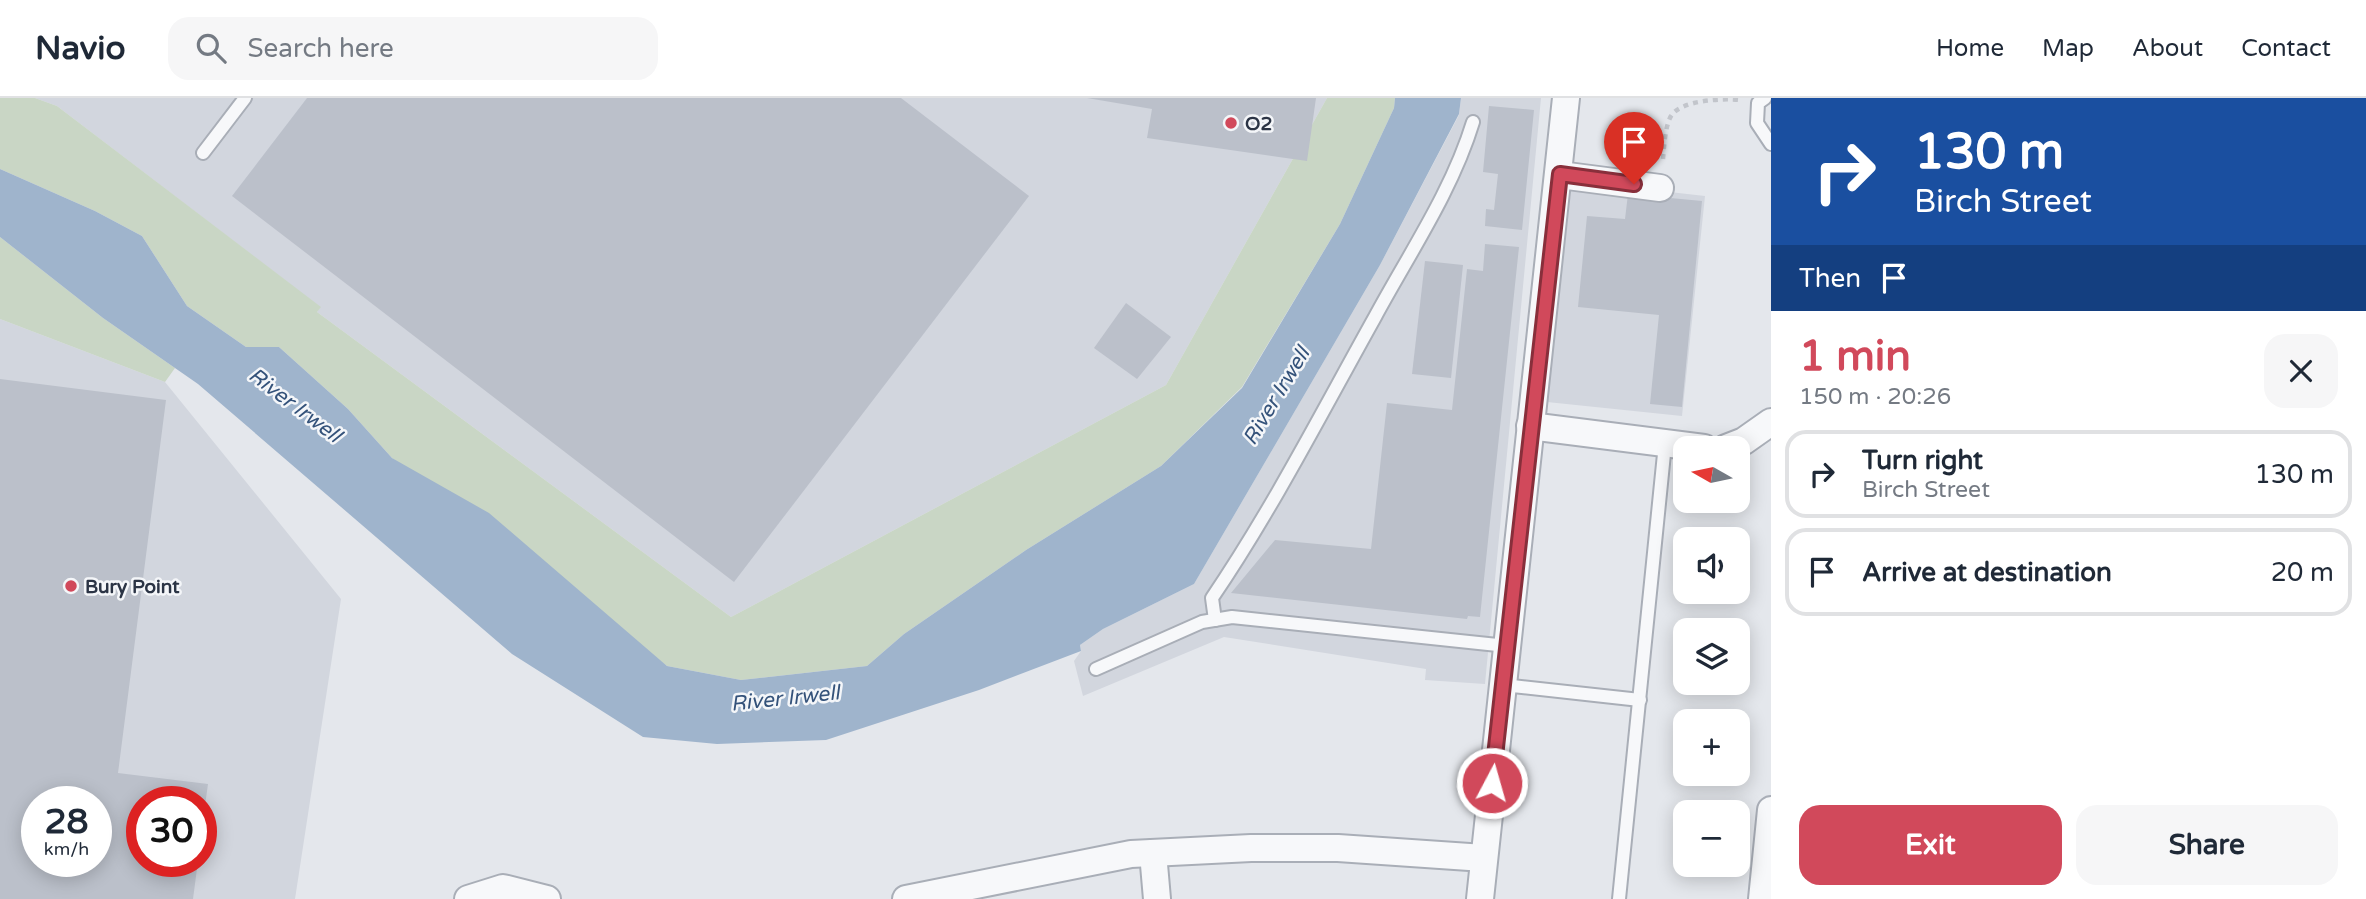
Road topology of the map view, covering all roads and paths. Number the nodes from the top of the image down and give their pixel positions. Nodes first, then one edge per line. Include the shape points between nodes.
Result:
1 (245, 98) edge
2 (1566, 98) edge
3 (1761, 100) edge
4 (1473, 122) dead end
5 (1771, 144) edge
6 (203, 153) dead end
7 (1560, 174) junction
8 (1660, 188) joint
9 (1771, 422) edge
10 (1530, 426) junction
11 (1750, 437) edge
12 (1665, 444) junction
13 (1673, 445) edge
14 (1215, 620) junction
15 (1507, 646) junction
16 (1096, 669) dead end
17 (1503, 685) junction
18 (1640, 700) junction
19 (1771, 810) edge
20 (1153, 853) junction
21 (1485, 858) junction
22 (468, 899) edge
23 (547, 899) edge
24 (907, 899) edge
25 (1157, 899) edge
26 (1480, 899) edge
27 (1619, 899) edge
28 (1762, 899) edge

1 - 6 lane
2 - 7 street
3 - 5 lane via 1757,123
3 - 8 path via 1734,99 1679,108 1670,116
4 - 14 lane via 1463,153 1399,273 1253,537 1212,598
7 - 8 street
7 - 10 street
9 - 11 street
10 - 12 street
10 - 15 street
12 - 13 street
12 - 18 lane
14 - 15 lane via 1232,617
14 - 16 lane
15 - 17 street
17 - 18 lane
17 - 21 street
18 - 27 lane
19 - 28 street
20 - 21 street via 1338,848
20 - 24 street
20 - 25 street
21 - 26 street
22 - 23 street via 503,888

